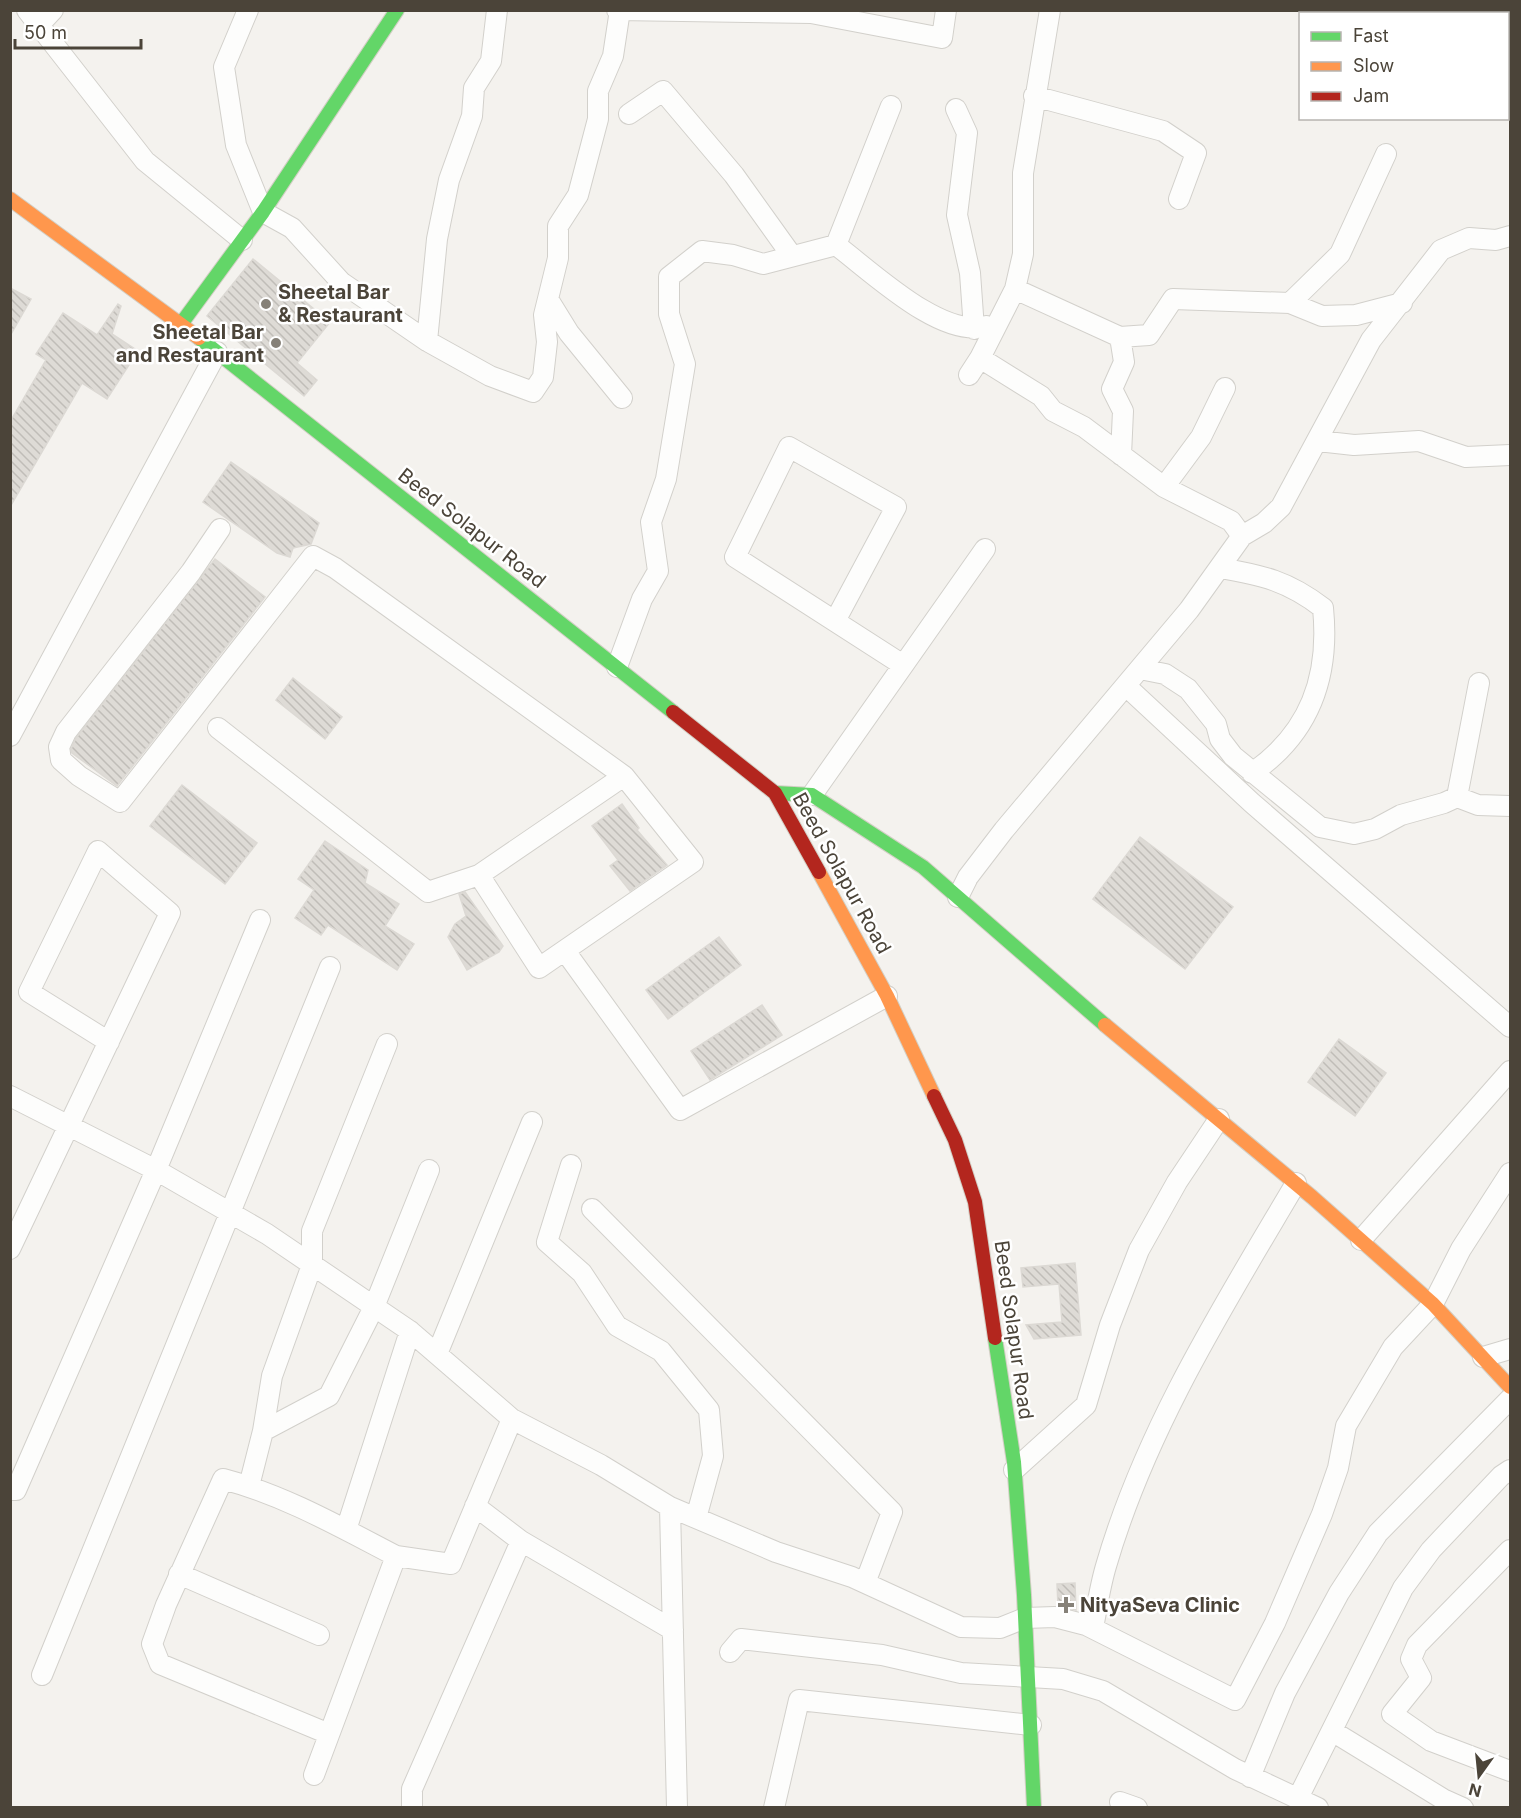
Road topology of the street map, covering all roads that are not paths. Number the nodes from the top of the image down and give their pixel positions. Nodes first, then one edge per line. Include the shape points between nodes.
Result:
1 (53, 10) edge
2 (248, 10) edge
3 (397, 10) edge
4 (497, 10) edge
5 (946, 10) edge
6 (1050, 10) edge
7 (619, 11) edge
8 (33, 18) edge
9 (1034, 96) junction
10 (891, 106) dead end
11 (956, 109) dead end
12 (629, 114) dead end
13 (1386, 154) dead end
14 (10, 199) edge
15 (1179, 199) dead end
16 (263, 212) junction
17 (1510, 236) edge
18 (242, 240) junction
19 (836, 245) junction
20 (792, 256) junction
21 (1015, 289) junction
22 (548, 299) junction
23 (1290, 303) junction
24 (1402, 303) junction
25 (1000, 322) junction
26 (181, 324) junction
27 (974, 329) junction
28 (1120, 337) junction
29 (427, 341) junction
30 (217, 352) junction
31 (980, 358) junction
32 (969, 375) dead end
33 (1225, 388) dead end
34 (622, 398) dead end
35 (1318, 441) junction
36 (1121, 455) junction
37 (1510, 455) edge
38 (1164, 487) junction
39 (220, 530) dead end
40 (1242, 536) junction
41 (985, 549) dead end
42 (1220, 568) junction
43 (835, 621) junction
44 (903, 665) junction
45 (617, 667) junction
46 (1140, 669) junction
47 (1479, 682) dead end
48 (1126, 686) junction
49 (218, 728) dead end
50 (10, 736) edge
51 (1252, 773) junction
52 (624, 776) junction
53 (775, 793) junction
54 (812, 795) junction
55 (1457, 797) junction
56 (1510, 806) edge
57 (479, 875) junction
58 (958, 897) junction
59 (260, 920) dead end
60 (565, 951) junction
61 (330, 967) dead end
62 (887, 996) junction
63 (1510, 1027) edge
64 (109, 1042) junction
65 (387, 1044) dead end
66 (1510, 1071) edge
67 (10, 1096) edge
68 (1219, 1119) junction
69 (532, 1122) dead end
70 (69, 1127) junction
71 (571, 1165) dead end
72 (156, 1170) junction
73 (429, 1170) dead end
74 (1510, 1173) edge
75 (1296, 1183) junction
76 (592, 1209) dead end
77 (230, 1213) junction
78 (1361, 1240) junction
79 (10, 1249) edge
80 (312, 1265) junction
81 (1433, 1304) junction
82 (374, 1307) junction
83 (410, 1331) junction
84 (1510, 1349) edge
85 (437, 1354) junction
86 (1483, 1357) junction
87 (1510, 1387) edge
88 (1510, 1399) edge
89 (512, 1419) junction
90 (264, 1431) junction
91 (1014, 1470) junction
92 (1510, 1470) edge
93 (249, 1486) junction
94 (12, 1495) edge
95 (475, 1506) junction
96 (670, 1507) junction
97 (696, 1518) junction
98 (345, 1530) junction
99 (521, 1541) junction
100 (1510, 1550) edge
101 (396, 1556) junction
102 (179, 1574) junction
103 (865, 1583) junction
104 (1025, 1618) junction
105 (1093, 1628) junction
106 (673, 1630) junction
107 (319, 1635) dead end
108 (730, 1652) dead end
109 (42, 1675) dead end
110 (1029, 1677) junction
111 (1031, 1725) junction
112 (1332, 1731) junction
113 (329, 1734) junction
114 (1510, 1770) edge
115 (314, 1775) dead end
116 (1250, 1777) junction
117 (1298, 1798) junction
118 (412, 1808) edge
119 (677, 1808) edge
120 (774, 1808) edge
121 (1034, 1808) edge
122 (1318, 1808) edge
123 (1463, 1808) edge

1 - 8 street
2 - 16 street via 224,67 236,145
3 - 16 main road
4 - 29 street via 491,61 474,88 472,117 449,180 435,250
5 - 7 street via 942,38 811,13
6 - 9 street
7 - 22 street via 614,56 598,91 598,119 578,195 558,226 558,258
8 - 18 street via 145,161
9 - 15 street via 1162,131 1196,153
9 - 21 street via 1023,172 1023,254
10 - 19 street
11 - 27 street via 967,133 957,215 970,273
12 - 20 street via 663,91 734,175
13 - 23 street via 1340,254
14 - 26 main road, Beed Solapur Road
16 - 18 main road
16 - 29 street via 292,228 341,282
17 - 24 street via 1496,240 1469,238 1441,250
18 - 26 main road
19 - 20 street
19 - 27 street via 932,316
20 - 45 street via 763,264 702,251 669,277 669,314 686,364 666,479 651,522 658,571 642,599
21 - 25 street
21 - 28 street
22 - 29 street via 543,377 533,392 490,376
22 - 34 street via 569,333
23 - 24 street via 1322,316 1356,315
23 - 28 street via 1173,299 1149,335
24 - 35 street via 1371,340
25 - 27 street
25 - 31 street
26 - 30 main road, Beed Solapur Road
28 - 36 street via 1124,362 1112,388 1124,411
30 - 45 main road, Beed Solapur Road
30 - 50 street
31 - 32 street
31 - 36 street via 1041,396 1053,411 1084,427
33 - 38 street via 1202,437
35 - 37 street via 1354,445 1419,441 1466,457
35 - 40 street via 1281,507 1264,524
36 - 38 street
38 - 40 street via 1231,520
39 - 52 street via 66,732 59,747 61,760 120,802 313,556
40 - 42 street
41 - 44 street
42 - 46 street
42 - 51 street via 1265,575 1300,590 1323,608 1326,634 1321,678 1312,703 1300,727 1268,763
43 - 43 street via 735,557 789,447 896,507
43 - 44 street
44 - 54 street
45 - 53 main road, Beed Solapur Road
46 - 48 street
46 - 51 street via 1165,674 1188,689 1216,724 1220,739
47 - 55 street
48 - 58 street via 1004,830 968,877
48 - 63 street via 1252,803
49 - 57 street via 428,892
51 - 55 street via 1320,827 1340,833 1376,829 1401,815
52 - 57 street
52 - 60 street via 693,862
53 - 54 main road
53 - 62 main road, Beed Solapur Road
54 - 58 main road via 922,867
55 - 56 street via 1478,805
57 - 60 street via 539,968
58 - 68 main road
59 - 72 street
60 - 62 street via 680,1110
61 - 77 street
62 - 91 main road, Beed Solapur Road via 955,1140 975,1202
64 - 64 street via 170,913 98,851 29,992
64 - 70 street
65 - 80 street via 312,1231
66 - 78 street
67 - 70 street
68 - 75 main road
68 - 91 street via 1177,1182 1139,1250 1110,1325 1086,1405
69 - 85 street
70 - 72 street
70 - 79 street
71 - 97 street via 547,1242 582,1273 617,1326 661,1351 709,1410 713,1456
72 - 77 street
72 - 94 street
73 - 82 street
74 - 81 street via 1461,1249
75 - 78 main road
75 - 105 street via 1220,1312 1152,1443 1106,1566
76 - 103 street via 892,1512
77 - 80 street
77 - 109 street
78 - 81 main road
80 - 82 street
80 - 90 street via 272,1376
81 - 86 main road
81 - 105 street via 1393,1347 1346,1426 1338,1468 1322,1514 1275,1623 1235,1701
82 - 83 street
82 - 90 street via 329,1396
83 - 85 street
83 - 98 street
84 - 86 street
85 - 89 street
86 - 87 main road
88 - 116 street via 1378,1533 1339,1593 1285,1693
89 - 95 street
89 - 96 street
90 - 93 street
91 - 104 main road, Beed Solapur Road
92 - 112 street via 1445,1534 1403,1588
93 - 98 street
93 - 102 street via 223,1479
95 - 99 street
95 - 101 street via 451,1564
96 - 97 street
96 - 106 street
97 - 103 street via 776,1552
98 - 101 street
99 - 106 street
99 - 118 street via 412,1789
100 - 114 street via 1417,1645 1412,1659 1421,1678 1392,1714 1431,1741
101 - 113 street
102 - 107 street
102 - 113 street via 152,1644 160,1664
103 - 104 street via 961,1627 1000,1628
104 - 105 street via 1055,1617
104 - 110 main road, Beed Solapur Road
106 - 119 street
108 - 110 street via 741,1639 882,1655 961,1673
110 - 111 main road, Beed Solapur Road
110 - 116 street via 1063,1679 1103,1691
111 - 120 street via 799,1700
111 - 121 main road, Beed Solapur Road
112 - 117 street
112 - 123 street
113 - 115 street
116 - 117 street
117 - 122 street

